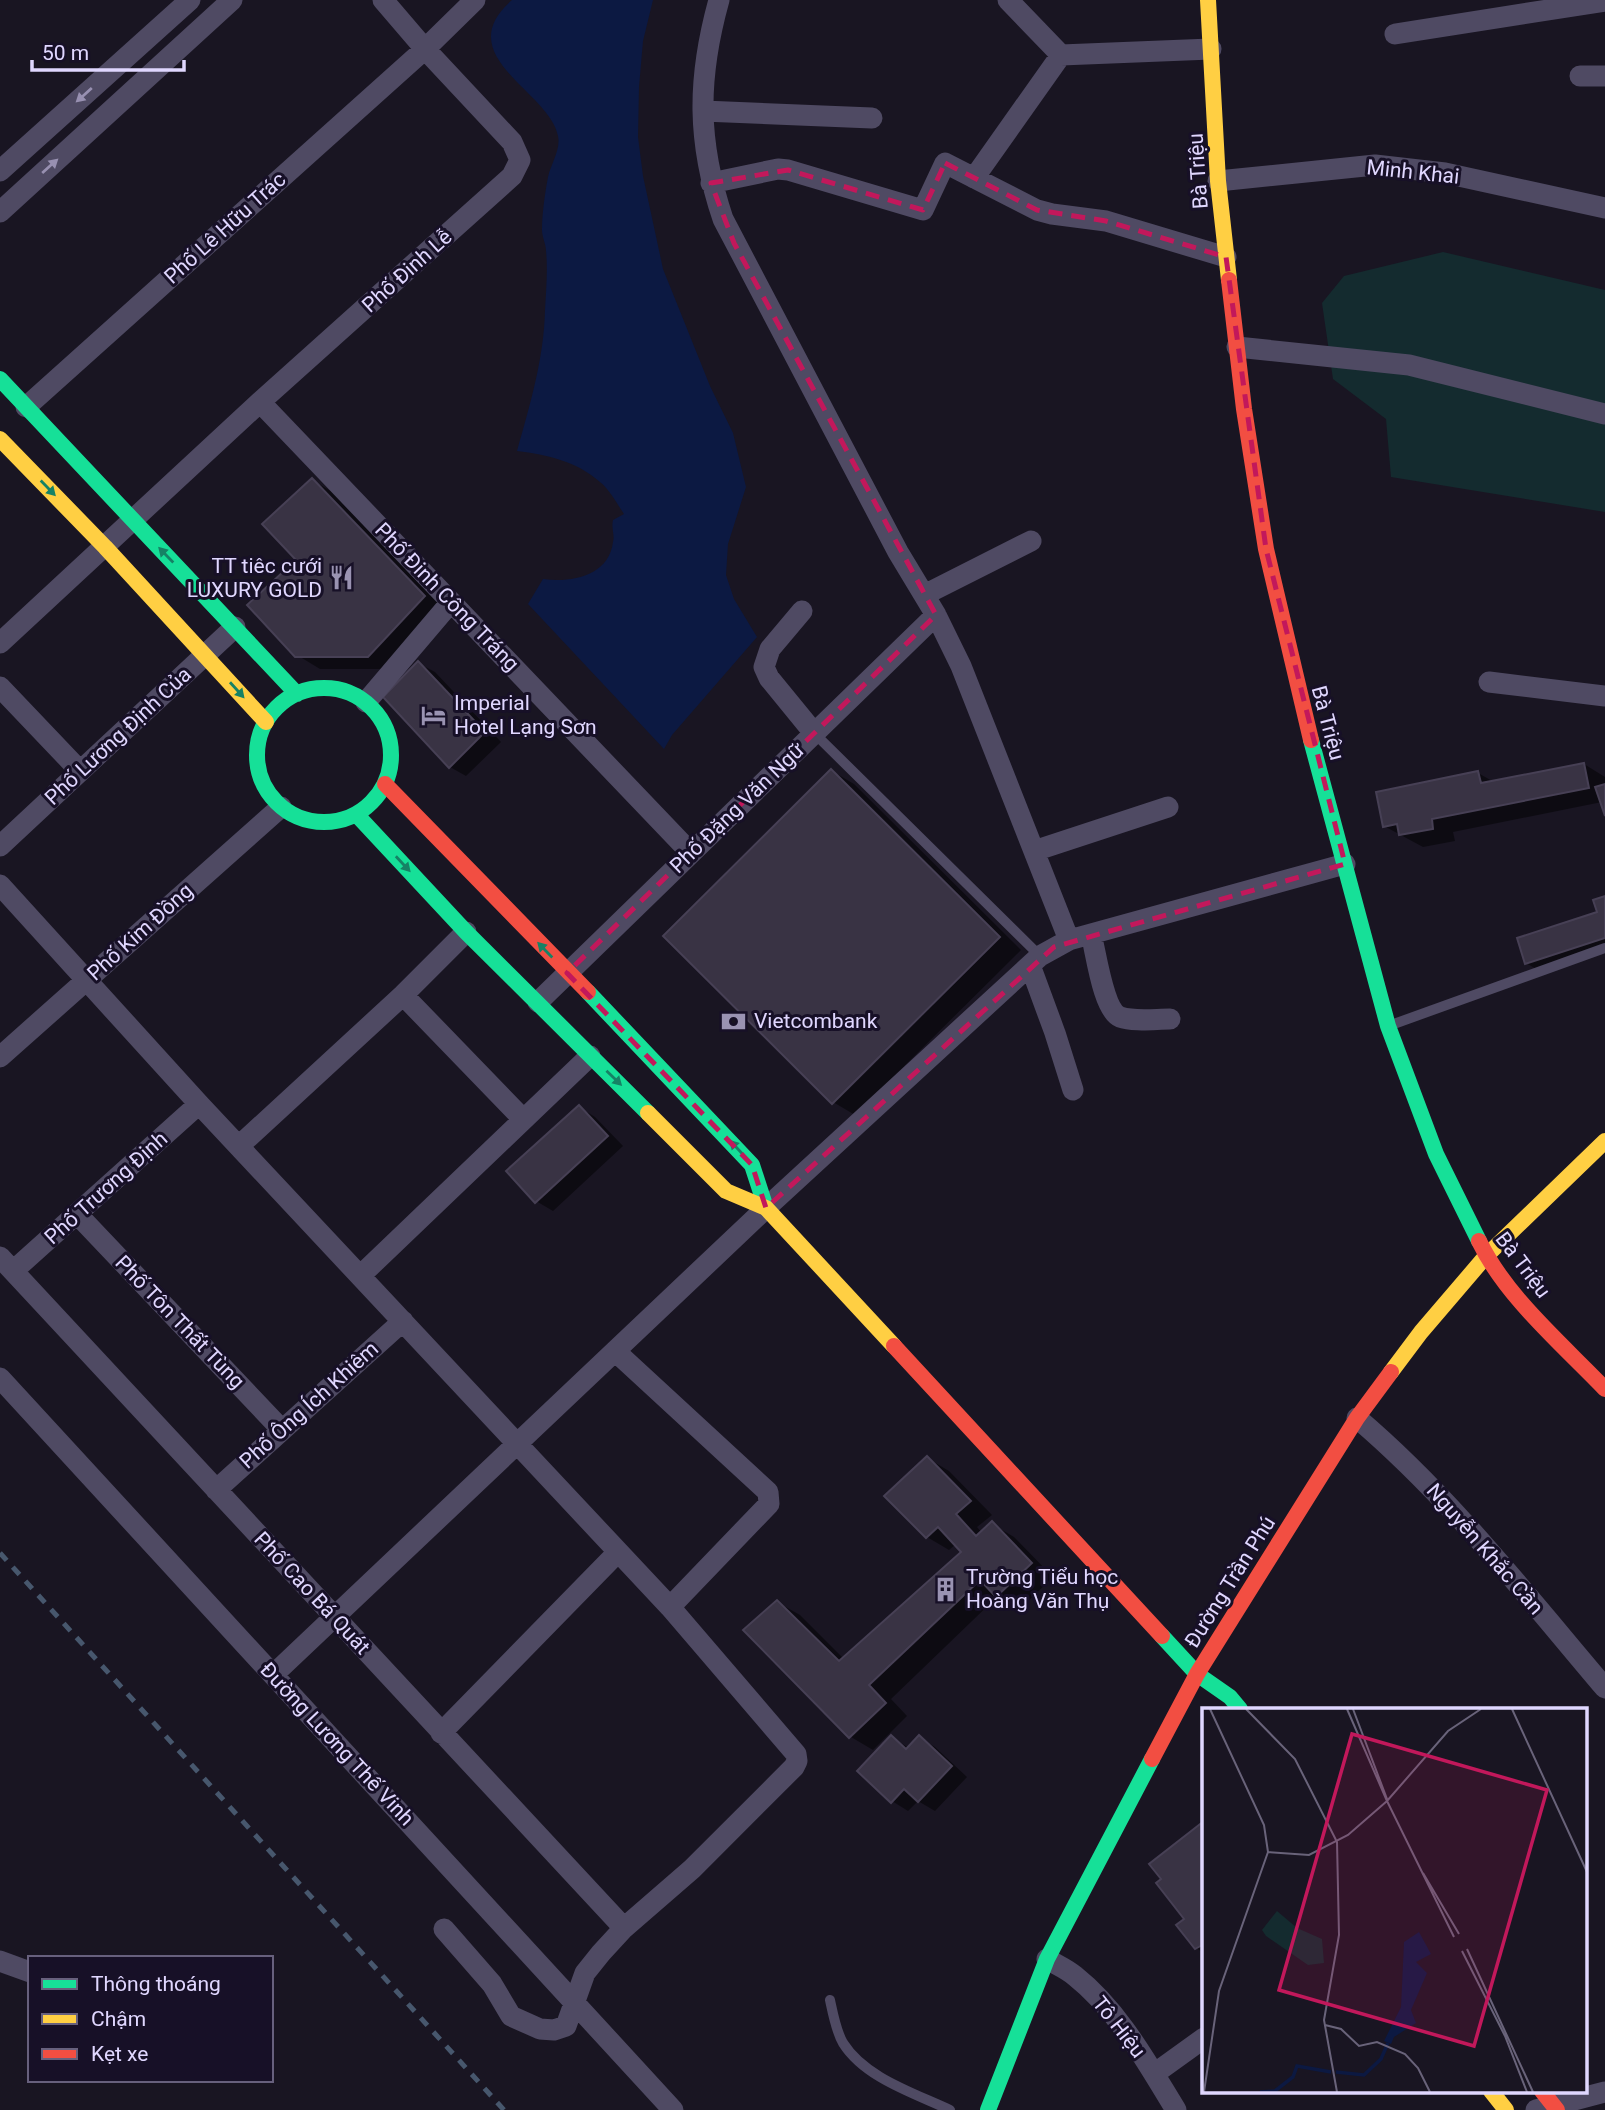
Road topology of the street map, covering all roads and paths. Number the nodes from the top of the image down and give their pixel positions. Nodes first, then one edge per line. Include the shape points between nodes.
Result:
1 (190, 0) edge
2 (233, 0) edge
3 (383, 0) edge
4 (475, 0) edge
5 (719, 0) edge
6 (1008, 0) edge
7 (1208, 0) edge
8 (1605, 1) edge
9 (1546, 5) edge
10 (1395, 34) dead end
11 (425, 49) junction
12 (1211, 49) junction
13 (1061, 55) junction
14 (1580, 76) dead end
15 (1605, 76) edge
16 (703, 111) junction
17 (872, 118) dead end
18 (0, 170) edge
19 (974, 178) junction
20 (1219, 181) junction
21 (711, 183) junction
22 (1605, 208) edge
23 (0, 212) edge
24 (1227, 257) junction
25 (1237, 346) junction
26 (0, 379) edge
27 (260, 402) junction
28 (1605, 414) edge
29 (13, 420) edge
30 (0, 439) edge
31 (134, 521) junction
32 (1031, 541) dead end
33 (105, 547) junction
34 (924, 595) junction
35 (451, 601) junction
36 (802, 611) dead end
37 (936, 615) junction
38 (235, 627) junction
39 (0, 643) edge
40 (205, 655) junction
41 (1489, 681) dead end
42 (0, 687) edge
43 (297, 694) junction
44 (1605, 696) edge
45 (366, 702) junction
46 (266, 722) junction
47 (814, 733) junction
48 (80, 771) junction
49 (385, 784) junction
50 (281, 807) junction
51 (1168, 807) dead end
52 (356, 814) junction
53 (0, 846) edge
54 (1034, 851) junction
55 (691, 853) junction
56 (1345, 864) junction
57 (0, 885) edge
58 (466, 932) junction
59 (1091, 934) junction
60 (1069, 940) junction
61 (1605, 948) edge
62 (1035, 961) junction
63 (567, 973) junction
64 (85, 981) junction
65 (403, 995) junction
66 (538, 1002) junction
67 (1170, 1019) dead end
68 (1388, 1026) junction
69 (590, 1056) junction
70 (0, 1057) edge
71 (1073, 1090) dead end
72 (665, 1100) junction
73 (199, 1104) junction
74 (523, 1119) junction
75 (1605, 1141) edge
76 (239, 1146) junction
77 (766, 1208) junction
78 (77, 1214) junction
79 (1486, 1256) junction
80 (6, 1264) edge
81 (360, 1276) junction
82 (403, 1321) junction
83 (615, 1351) junction
84 (0, 1378) edge
85 (1605, 1389) edge
86 (1357, 1418) junction
87 (282, 1430) junction
88 (517, 1444) junction
89 (216, 1490) junction
90 (618, 1552) junction
91 (670, 1607) junction
92 (335, 1617) junction
93 (1197, 1674) junction
94 (273, 1675) junction
95 (1605, 1688) edge
96 (1201, 1705) dead end
97 (1239, 1708) edge
98 (442, 1733) junction
99 (624, 1928) junction
100 (444, 1929) dead end
101 (1047, 1959) junction
102 (0, 1961) edge
103 (28, 1971) edge
104 (830, 2000) dead end
105 (574, 2002) junction
106 (1202, 2039) edge
107 (1154, 2074) junction
108 (1492, 2092) edge
109 (1605, 2092) edge
110 (1547, 2104) edge
111 (673, 2110) edge
112 (950, 2110) edge
113 (988, 2110) edge
114 (1176, 2110) edge
115 (1506, 2110) edge

1 -> 18 street
23 -> 2 street
3 - 11 street, Phố Đinh Lễ
4 - 11 street, Phố Lê Hữu Trác
5 - 16 street via 704,64
6 - 13 street
7 - 12 street, Bà Triệu
8 - 9 street
9 - 10 street
11 - 27 street, Phố Đinh Lễ via 512,142 520,160 512,176
11 - 29 street, Phố Lê Hữu Trác
12 - 13 street
12 - 20 street, Bà Triệu
13 - 19 street
14 - 15 street
16 - 17 street
16 - 21 street
19 - 21 street via 945,163 923,210 788,170
19 - 24 street via 1037,210 1106,221
20 - 22 street, Minh Khai via 1375,165 1445,173
20 - 24 street, Bà Triệu
21 - 34 street via 734,243
24 - 25 street, Bà Triệu
25 - 28 street via 1409,365
25 - 56 street, Bà Triệu via 1266,549 1298,692
26 - 29 street
27 - 31 street, Phố Đinh Lễ
27 - 35 street, Phố Đinh Công Tráng
29 - 31 street
30 -> 33 street
31 - 33 street, Phố Đinh Lễ
38 -> 31 street
32 - 34 street
33 - 39 street, Phố Đinh Lễ
33 - 40 street
34 - 37 street
35 - 45 street
35 - 55 street, Phố Đinh Công Tráng
36 - 47 street via 770,649 764,667
37 - 47 street, Phố Đặng Văn Ngữ
37 - 54 street via 961,666
38 - 40 street, Phố Lương Định Của
38 - 43 street
40 -> 46 street
40 - 48 street, Phố Lương Định Của
41 - 44 street
42 - 48 street
43 - 45 street via 332,689
43 - 46 street
45 - 49 street via 381,719 390,740
46 - 50 street via 259,739 258,767
47 - 55 street, Phố Đặng Văn Ngữ
47 - 62 lane
48 - 53 street, Phố Lương Định Của
49 - 52 street
63 -> 49 street
50 - 52 street via 317,822
50 - 64 street, Phố Kim Đồng
51 - 54 street
52 -> 58 street
54 - 60 street
55 - 63 street, Phố Đặng Văn Ngữ
56 - 59 street
56 - 68 street, Bà Triệu
57 - 64 street
58 - 65 street
58 - 66 street
59 - 60 street
59 - 67 street via 1114,1014
60 - 62 street
61 - 68 lane
62 - 71 street
62 - 77 street
63 - 66 street, Phố Đặng Văn Ngữ
63 - 72 street
64 - 70 street, Phố Kim Đồng
64 - 73 street
65 - 74 street
65 - 76 street
66 - 69 street
68 - 79 street, Bà Triệu via 1436,1154
69 -> 72 street
69 - 74 street
72 - 77 street via 726,1191
77 -> 72 street via 752,1165
73 - 76 street
73 - 78 street, Phố Trương Định
74 - 81 street
75 - 79 street, Đường Trần Phú
76 - 81 street
77 - 83 street
77 - 93 street
78 - 80 street, Phố Trương Định
78 - 87 street, Phố Tôn Thất Tùng
79 - 85 street, Bà Triệu via 1518,1298
79 - 86 street, Đường Trần Phú via 1421,1332
80 - 89 street, Phố Cao Bá Quát
81 - 82 street
82 - 87 street, Phố Ông Ích Khiêm
82 - 88 street
83 - 88 street
83 - 91 street via 768,1492 770,1499
84 - 94 street, Đường Lương Thế Vinh
86 - 93 street, Đường Trần Phú
86 - 95 street, Nguyễn Khắc Cần via 1436,1492
87 - 89 street, Phố Ông Ích Khiêm
88 - 90 street
88 - 92 street
89 - 92 street, Phố Cao Bá Quát
90 - 91 street
90 - 98 street
91 - 99 street via 796,1754 797,1761 692,1869
92 - 94 street
92 - 98 street, Phố Cao Bá Quát
93 - 96 street
93 - 97 street
93 - 101 street, Đường Trần Phú
94 - 105 street, Đường Lương Thế Vinh
98 - 99 street, Phố Cao Bá Quát
99 - 105 street via 585,1973
100 - 105 street via 492,1984 511,2016 540,2029 560,2029 566,2026
101 - 107 street, Tô Hiệu via 1074,1975 1104,2003
101 - 113 street, Đường Trần Phú
102 - 103 street
104 - 112 lane via 843,2042 861,2064
105 - 111 street, Đường Lương Thế Vinh
106 - 107 street
107 - 114 street, Tô Hiệu
108 - 115 street
109 - 110 street

